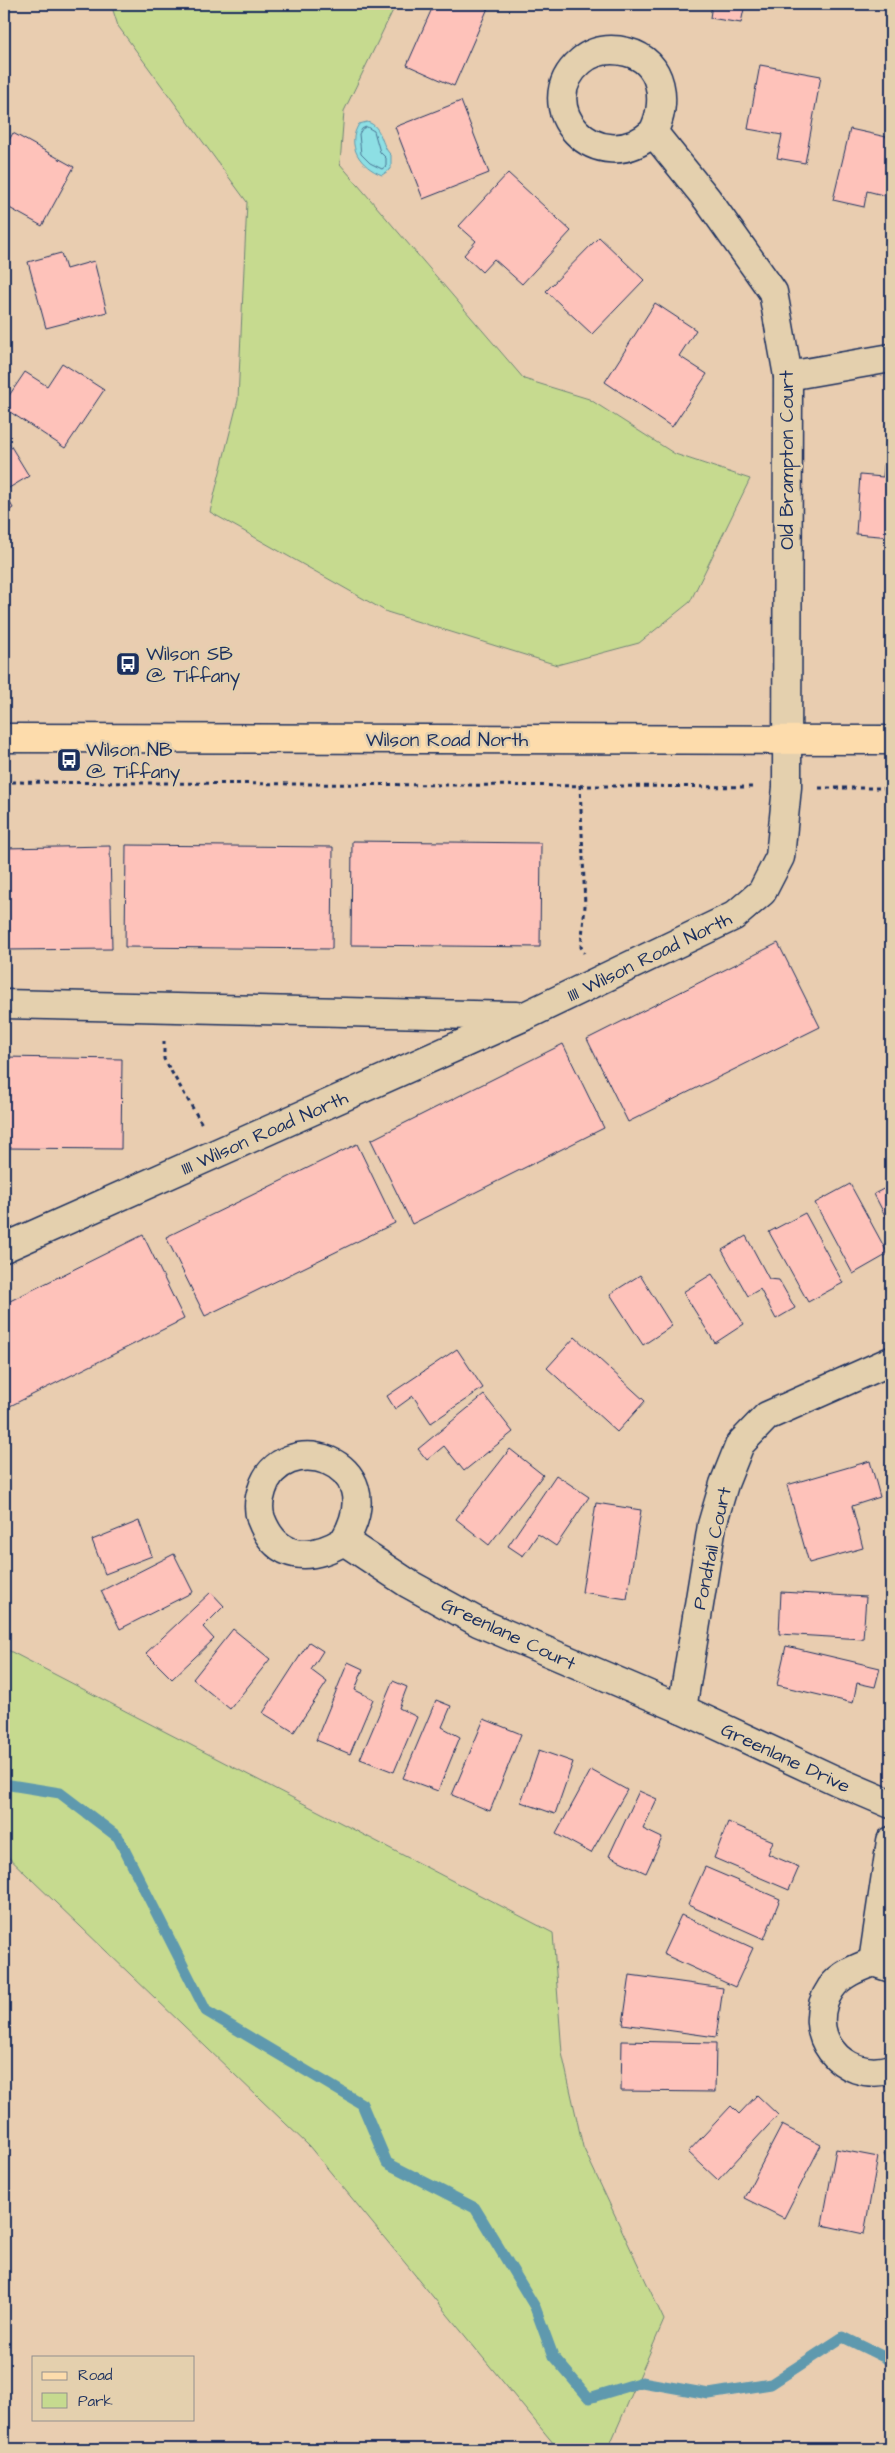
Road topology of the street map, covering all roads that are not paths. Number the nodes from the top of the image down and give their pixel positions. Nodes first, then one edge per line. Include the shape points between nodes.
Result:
1 (653, 132) dead end
2 (891, 358) edge
3 (788, 376) junction
4 (4, 738) edge
5 (786, 740) junction
6 (891, 740) edge
7 (4, 1004) edge
8 (525, 1016) junction
9 (4, 1248) edge
10 (891, 1361) edge
11 (344, 1541) dead end
12 (682, 1709) junction
13 (891, 1804) edge
14 (891, 1841) edge
15 (882, 1965) edge
16 (891, 2069) edge

1 - 3 street, Old Brampton Court via 774,292
2 - 3 street
3 - 5 street, Old Brampton Court
4 - 5 main road, Wilson Road North
5 - 6 main road, Wilson Road North
5 - 8 street, 1111 Wilson Road North via 787,788 780,857 762,892 734,916
7 - 8 street, 1111 Wilson Road North
8 - 9 street, 1111 Wilson Road North
10 - 12 street, Pondtail Court via 767,1416 740,1444 712,1525
11 - 12 street, Greenlane Court via 409,1584 478,1622
12 - 13 street, Greenlane Drive
14 - 15 street
15 - 16 street via 843,1976 823,2003 820,2021 832,2053 846,2065 862,2072 880,2073

